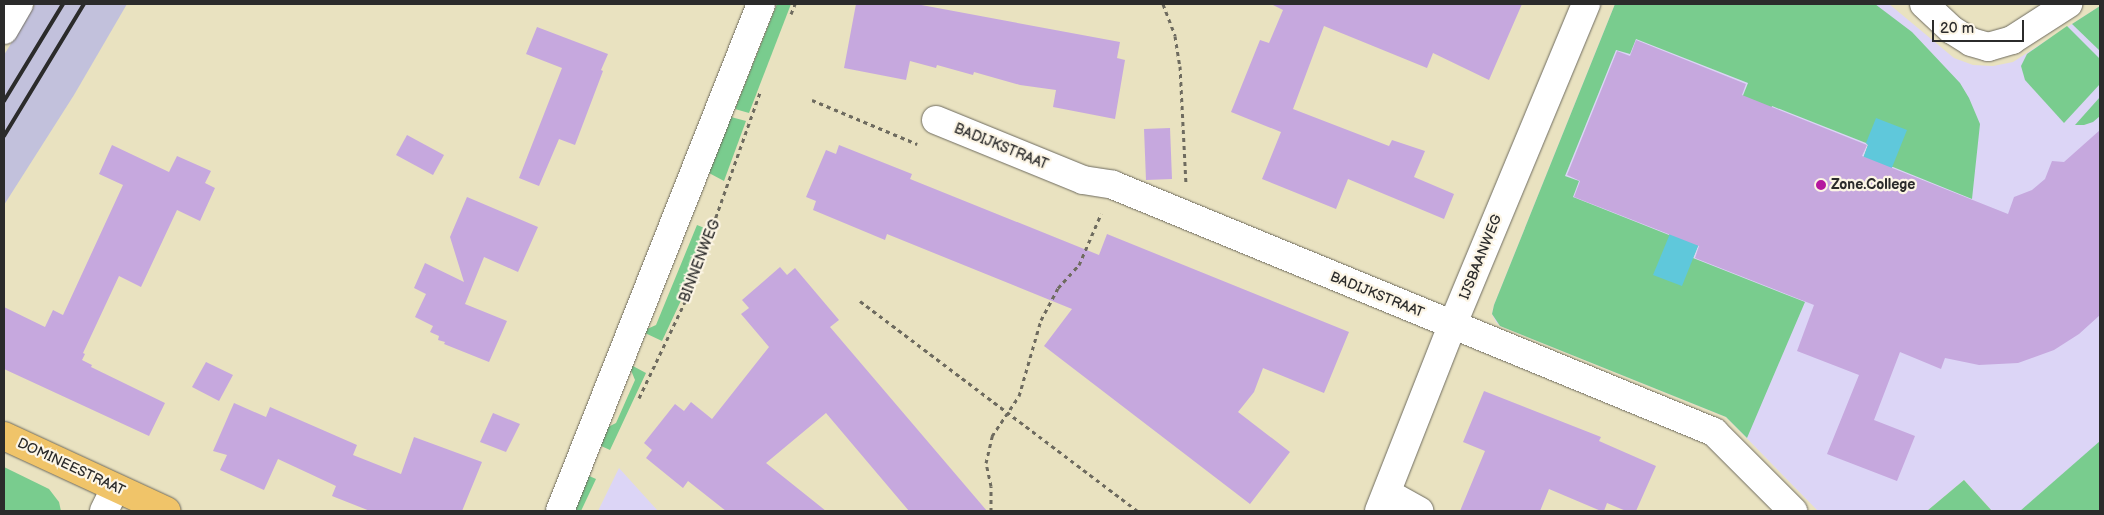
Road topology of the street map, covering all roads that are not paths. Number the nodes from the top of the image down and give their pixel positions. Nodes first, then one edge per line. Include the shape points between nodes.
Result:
1 (19, 4) edge
2 (761, 4) edge
3 (1586, 4) edge
4 (1924, 4) edge
5 (2068, 4) edge
6 (4, 30) edge
7 (936, 120) road end
8 (1452, 326) junction
9 (4, 436) edge
10 (109, 500) edge
11 (1383, 502) edge
12 (166, 511) edge
13 (560, 511) edge
14 (1419, 511) edge
15 (1793, 511) edge

1 - 6 street
2 - 13 street
3 - 8 street, IJSBAANWEG
4 - 5 street via 1952,30 1971,42 1988,47 2012,40
7 - 8 street, BADIJKSTRAAT via 1083,180 1113,185
8 - 11 street, IJSBAANWEG
8 - 15 street, BADIJKSTRAAT via 1714,432
9 - 10 main road, DOMINEESTRAAT
10 - 12 main road, DOMINEESTRAAT
11 - 14 street

